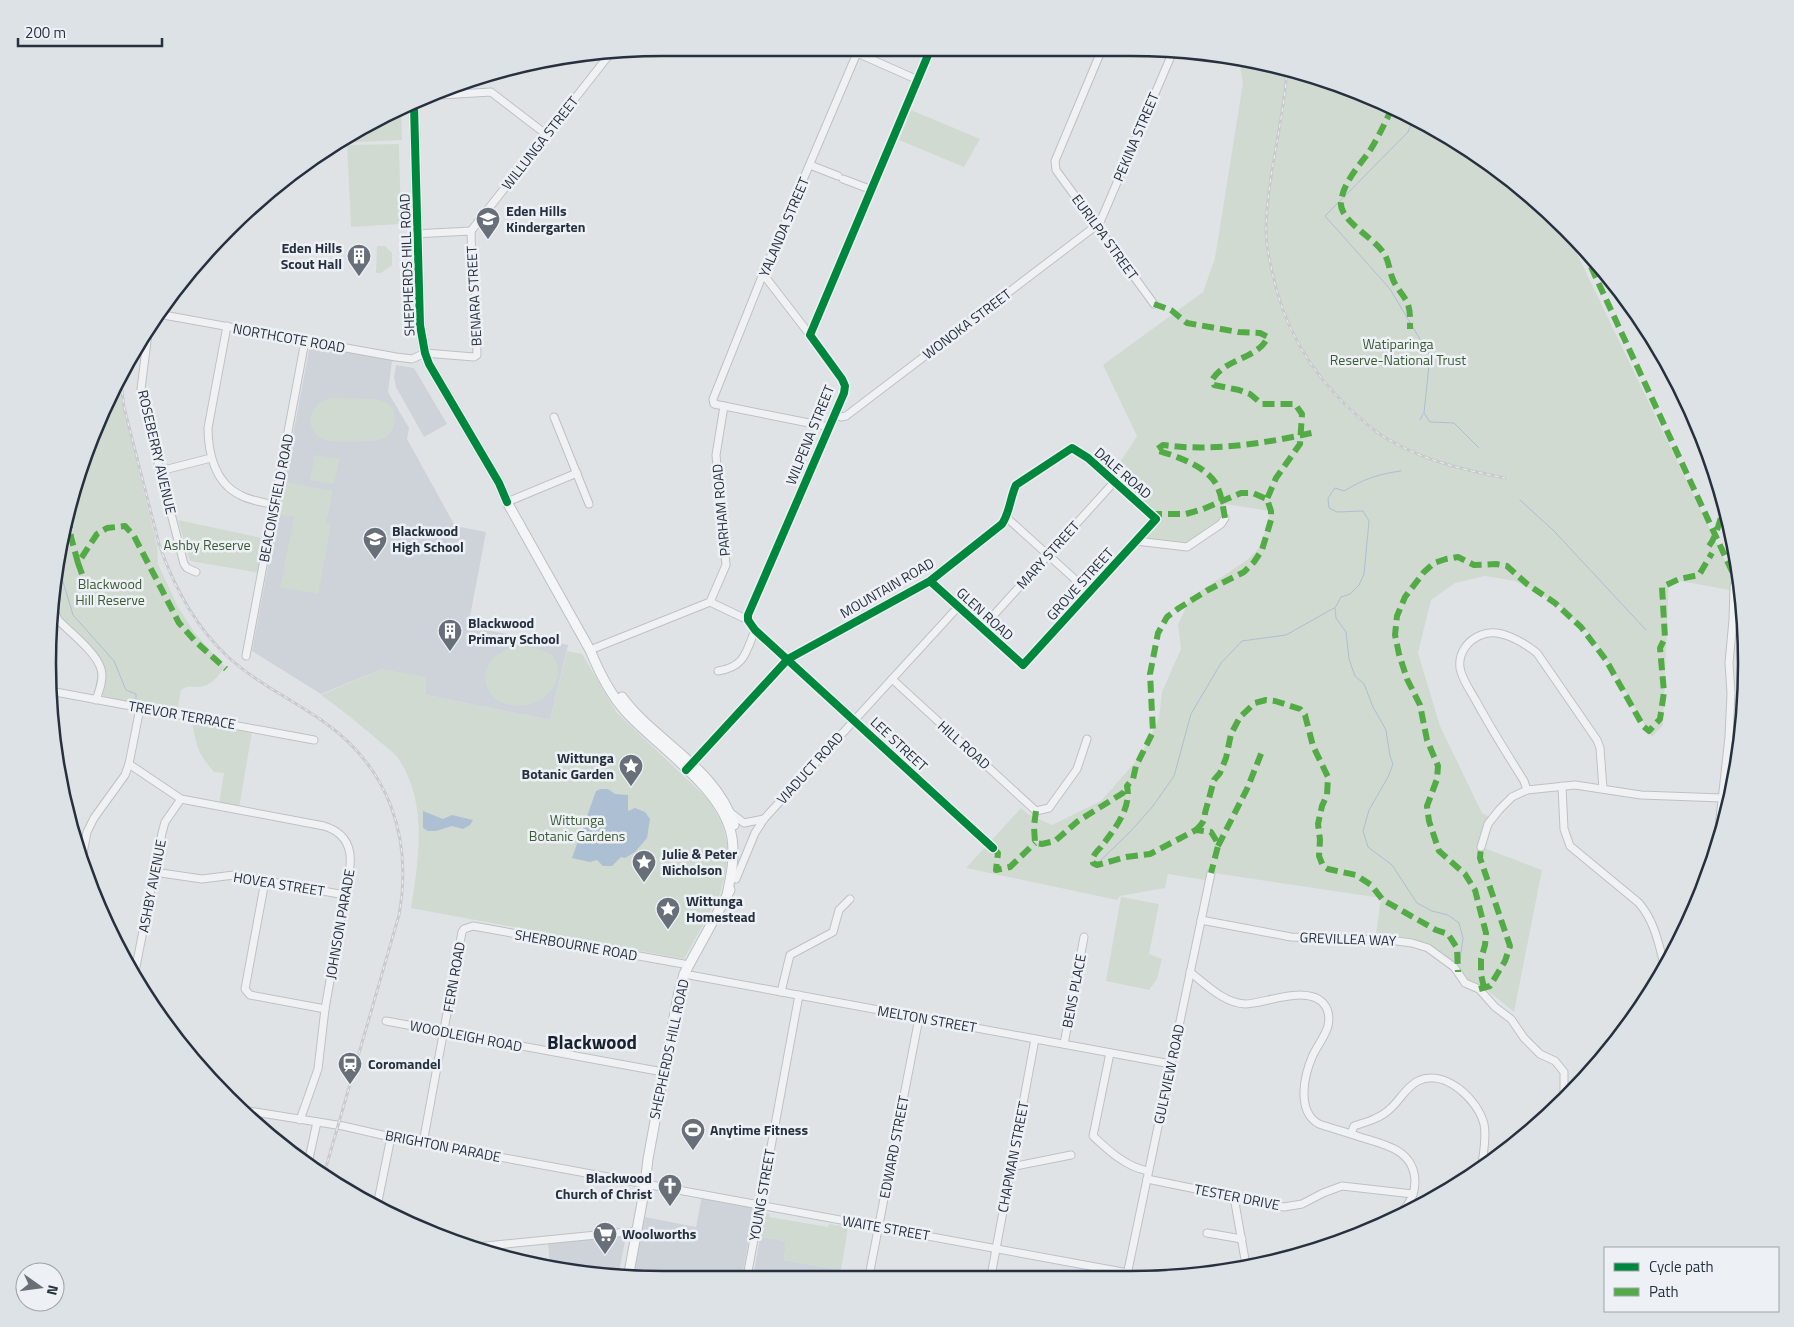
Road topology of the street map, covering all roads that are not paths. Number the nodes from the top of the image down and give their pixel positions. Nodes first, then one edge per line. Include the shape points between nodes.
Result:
1 (857, 56) edge
2 (865, 56) edge
3 (928, 56) edge
4 (1099, 56) edge
5 (1170, 58) edge
6 (606, 59) edge
7 (918, 80) junction
8 (453, 94) edge
9 (414, 110) edge
10 (409, 112) edge
11 (547, 135) junction
12 (810, 165) junction
13 (872, 190) junction
14 (1097, 225) junction
15 (471, 230) junction
16 (415, 234) junction
17 (764, 274) junction
18 (1154, 304) dead end
19 (167, 315) edge
20 (228, 326) junction
21 (810, 335) junction
22 (305, 341) junction
23 (146, 347) edge
24 (423, 354) junction
25 (472, 358) joint
26 (724, 406) junction
27 (834, 415) junction
28 (554, 417) dead end
29 (829, 427) junction
30 (211, 458) junction
31 (160, 471) junction
32 (577, 474) junction
33 (1115, 481) junction
34 (507, 502) junction
35 (589, 504) dead end
36 (274, 505) junction
37 (1006, 517) junction
38 (1225, 518) dead end
39 (1156, 519) joint
40 (1136, 541) junction
41 (1048, 555) junction
42 (196, 572) dead end
43 (930, 581) junction
44 (1733, 590) edge
45 (1089, 592) junction
46 (710, 602) junction
47 (958, 607) junction
48 (58, 620) edge
49 (748, 620) junction
50 (982, 628) junction
51 (755, 630) junction
52 (590, 650) junction
53 (246, 656) dead end
54 (788, 659) junction
55 (1023, 665) joint
56 (718, 671) dead end
57 (892, 679) junction
58 (57, 692) edge
59 (96, 700) junction
60 (140, 708) junction
61 (855, 720) junction
62 (1087, 739) dead end
63 (314, 740) dead end
64 (129, 764) junction
65 (689, 767) junction
66 (1562, 786) junction
67 (1603, 789) junction
68 (1527, 790) junction
69 (181, 798) junction
70 (1722, 798) joint
71 (731, 814) junction
72 (764, 819) junction
73 (84, 846) edge
74 (1481, 847) dead end
75 (993, 848) dead end
76 (154, 872) junction
77 (1211, 873) dead end
78 (736, 879) junction
79 (265, 881) junction
80 (344, 895) junction
81 (727, 895) junction
82 (850, 899) dead end
83 (1201, 920) junction
84 (464, 929) joint
85 (1084, 937) dead end
86 (1662, 956) edge
87 (136, 964) edge
88 (689, 965) junction
89 (1190, 972) junction
90 (684, 974) junction
91 (781, 992) junction
92 (799, 995) junction
93 (325, 1009) junction
94 (919, 1018) junction
95 (386, 1021) dead end
96 (444, 1033) junction
97 (1035, 1039) junction
98 (1064, 1044) junction
99 (1110, 1053) junction
100 (1171, 1064) junction
101 (663, 1072) junction
102 (1564, 1089) edge
103 (255, 1112) edge
104 (300, 1120) junction
105 (317, 1122) junction
106 (1350, 1134) junction
107 (391, 1137) junction
108 (423, 1143) junction
109 (1071, 1155) dead end
110 (310, 1156) edge
111 (1483, 1157) edge
112 (1011, 1166) junction
113 (1148, 1175) junction
114 (644, 1184) junction
115 (1413, 1194) junction
116 (1234, 1197) junction
117 (378, 1199) edge
118 (1410, 1202) edge
119 (760, 1205) junction
120 (879, 1227) junction
121 (635, 1232) junction
122 (1207, 1234) dead end
123 (1242, 1239) junction
124 (491, 1246) edge
125 (996, 1249) junction
126 (1245, 1260) edge
127 (625, 1269) edge
128 (629, 1269) edge
129 (748, 1271) edge
130 (870, 1271) edge
131 (992, 1271) edge
132 (1111, 1271) edge
133 (1128, 1271) edge

1 - 12 street, YALANDA STREET
2 - 7 street, YALANDA STREET
3 - 7 street
4 - 14 street, EURILPA STREET via 1055,161 1056,170
5 - 14 street, PEKINA STREET
6 - 11 street, WILLUNGA STREET
7 - 13 street
8 - 11 street via 491,92
9 - 16 main road, SHEPHERDS HILL ROAD
10 - 16 main road, SHEPHERDS HILL ROAD
11 - 15 street, WILLUNGA STREET
12 - 13 street
12 - 17 street, YALANDA STREET
13 - 21 street
14 - 18 street, EURILPA STREET
14 - 27 street, WONOKA STREET via 846,416
15 - 16 street
15 - 25 street, BENARA STREET via 477,355
16 - 24 main road, SHEPHERDS HILL ROAD via 415,326
17 - 21 street, WILPENA STREET
17 - 26 street, YALANDA STREET via 712,402
19 - 20 street, NORTHCOTE ROAD
20 - 22 street, NORTHCOTE ROAD
20 - 30 street via 208,428
21 - 27 street, WILPENA STREET via 845,386
22 - 24 street, NORTHCOTE ROAD via 412,359
22 - 36 street, BEACONSFIELD ROAD
23 - 31 street, ROSEBERRY AVENUE via 141,389
24 - 25 street, NORTHCOTE ROAD
24 - 34 main road, SHEPHERDS HILL ROAD via 432,380
26 - 29 street
26 - 46 street, PARHAM ROAD via 716,456 726,565
27 - 29 street, WILPENA STREET
28 - 32 street
29 - 49 street, WILPENA STREET
30 - 31 street
30 - 36 street via 220,477 233,490
31 - 42 street, ROSEBERRY AVENUE via 184,564
32 - 34 street
32 - 35 street
33 - 37 street, DALE ROAD via 1072,448 1016,485
33 - 39 street, DALE ROAD
33 - 41 street, MARY STREET
34 - 52 main road, SHEPHERDS HILL ROAD
36 - 53 street, BEACONSFIELD ROAD
37 - 41 street
37 - 43 street, MOUNTAIN ROAD via 1002,524
38 - 40 street via 1187,547
39 - 40 street, GROVE STREET
40 - 45 street, GROVE STREET
41 - 45 street
41 - 50 street, MARY STREET
43 - 47 street, GLEN ROAD
43 - 54 street, MOUNTAIN ROAD
44 - 70 street via 1729,737
45 - 55 street, GROVE STREET
46 - 49 street
46 - 52 street
47 - 50 street, GLEN ROAD
47 - 57 street, VIADUCT ROAD
48 - 59 street via 90,652 101,669
49 - 51 street
50 - 55 street, GLEN ROAD
51 - 54 street
51 - 56 street via 743,659 730,669
52 - 65 main road, SHEPHERDS HILL ROAD via 615,698 638,725
54 - 61 street, LEE STREET
54 - 65 street
57 - 61 street, VIADUCT ROAD
57 - 62 street, HILL ROAD via 1036,811 1048,808 1063,789 1077,769
58 - 59 street, TREVOR TERRACE
59 - 60 street, TREVOR TERRACE
60 - 63 street, TREVOR TERRACE
60 - 64 street
61 - 72 street, VIADUCT ROAD
61 - 75 street, LEE STREET
64 - 69 street, JOHNSON PARADE
64 - 73 street via 125,775 94,818
65 - 71 main road, SHEPHERDS HILL ROAD via 718,791
65 - 81 main road, SHEPHERDS HILL ROAD via 717,802 732,837 734,858
66 - 67 street
66 - 68 street
66 - 86 street via 1564,829 1570,846 1647,912
67 - 68 street via 1597,740 1537,653 1513,637 1484,633 1471,639 1464,649 1460,661 1463,677
67 - 70 street via 1641,795
68 - 74 street via 1512,797 1499,810 1488,824
69 - 76 street, ASHBY AVENUE via 165,822
69 - 80 street, JOHNSON PARADE via 332,829 344,839 351,856
71 - 72 street via 744,823
71 - 78 main road, SHEPHERDS HILL ROAD via 738,836
72 - 78 street, VIADUCT ROAD
76 - 79 street, HOVEA STREET via 202,879 234,875
76 - 87 street, ASHBY AVENUE
77 - 83 street, GULFVIEW ROAD
78 - 81 main road, SHEPHERDS HILL ROAD
79 - 80 street, HOVEA STREET
79 - 93 street via 246,992
80 - 93 street, JOHNSON PARADE
81 - 88 main road, SHEPHERDS HILL ROAD
82 - 91 street via 839,910 833,932 790,955
83 - 89 street, GULFVIEW ROAD
83 - 102 street, GREVILLEA WAY via 1291,937 1389,940 1412,942 1428,948 1454,967 1465,983 1480,989 1540,1054 1555,1062 1564,1072
84 - 88 street, SHERBOURNE ROAD via 473,926
84 - 96 street, FERN ROAD
85 - 98 street, BENS PLACE
88 - 90 main road, SHEPHERDS HILL ROAD
89 - 100 street, GULFVIEW ROAD
89 - 106 street via 1216,992 1245,1004 1292,995 1321,1001 1327,1010 1329,1023 1313,1055 1306,1080 1307,1112 1314,1122
90 - 91 street, MELTON STREET
90 - 101 main road, SHEPHERDS HILL ROAD
91 - 92 street, MELTON STREET
92 - 94 street, MELTON STREET
92 - 119 street, YOUNG STREET
93 - 104 street, JOHNSON PARADE via 318,1069
94 - 97 street, MELTON STREET
94 - 120 street, EDWARD STREET
95 - 96 street, WOODLEIGH ROAD
96 - 101 street, WOODLEIGH ROAD
96 - 108 street, FERN ROAD
97 - 98 street, MELTON STREET
97 - 112 street, CHAPMAN STREET
98 - 99 street, MELTON STREET
99 - 100 street, MELTON STREET
99 - 113 street, TESTER DRIVE via 1093,1136 1112,1153
100 - 113 street, GULFVIEW ROAD
101 - 114 main road, SHEPHERDS HILL ROAD
103 - 104 street, BRIGHTON PARADE
104 - 105 street, BRIGHTON PARADE
105 - 107 street, BRIGHTON PARADE
105 - 110 street
106 - 111 street via 1354,1126 1374,1120 1390,1110 1417,1081 1425,1078 1442,1080 1475,1104 1484,1124
106 - 115 street via 1389,1145 1405,1156 1415,1177
107 - 108 street, BRIGHTON PARADE
107 - 117 street
108 - 114 street, BRIGHTON PARADE
109 - 112 street
112 - 125 street, CHAPMAN STREET
113 - 116 street, TESTER DRIVE
113 - 133 street, GULFVIEW ROAD
114 - 119 street, WAITE STREET
114 - 121 main road, SHEPHERDS HILL ROAD
115 - 116 street, TESTER DRIVE via 1342,1186 1302,1204 1284,1207
115 - 118 street
116 - 123 street
119 - 120 street, WAITE STREET
119 - 129 street, YOUNG STREET
120 - 125 street, WAITE STREET
120 - 130 street, EDWARD STREET
121 - 124 street
121 - 127 main road, SHEPHERDS HILL ROAD
121 - 128 main road, SHEPHERDS HILL ROAD
122 - 123 street
123 - 126 street
125 - 131 street, CHAPMAN STREET
125 - 132 street, WAITE STREET

